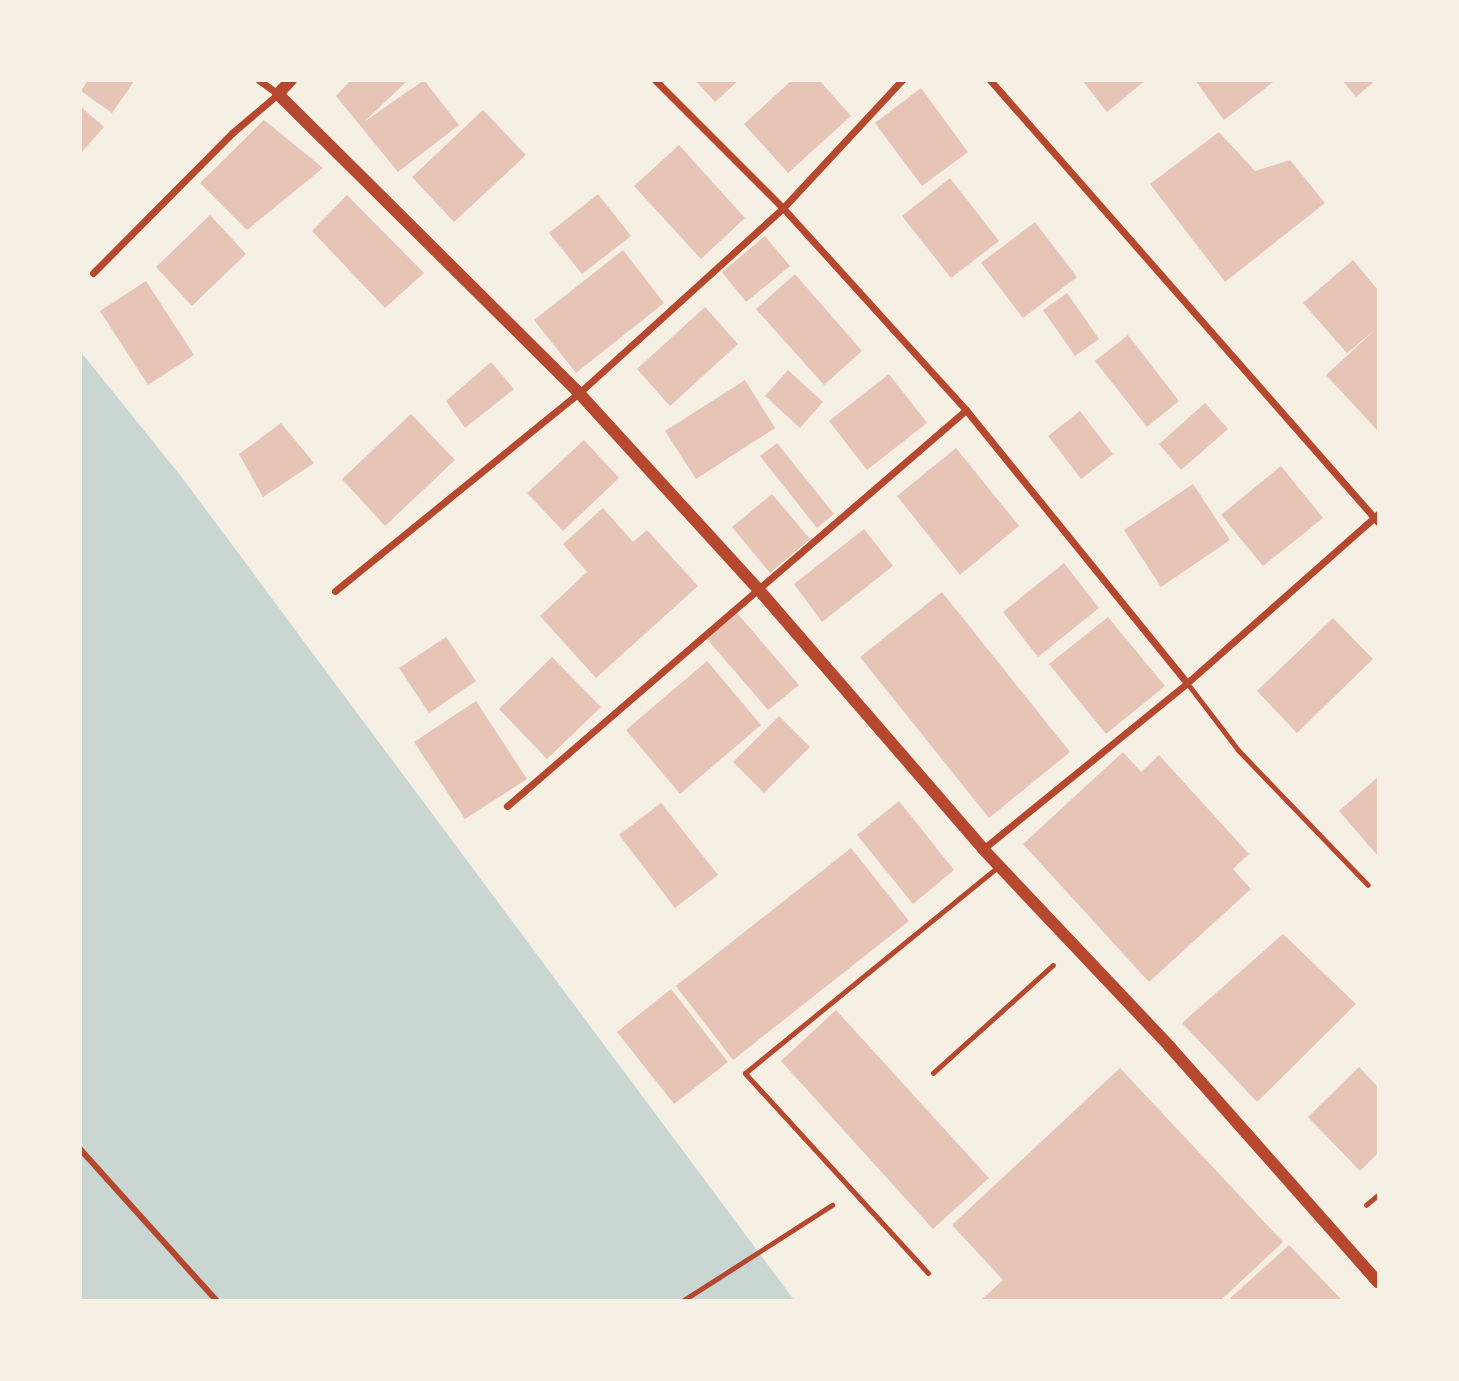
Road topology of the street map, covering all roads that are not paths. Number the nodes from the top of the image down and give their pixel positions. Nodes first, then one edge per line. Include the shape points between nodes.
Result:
1 (259, 80) edge
2 (291, 80) edge
3 (655, 80) edge
4 (902, 80) edge
5 (990, 80) edge
6 (278, 94) junction
7 (783, 208) junction
8 (93, 273) dead end
9 (579, 393) junction
10 (966, 410) junction
11 (1377, 518) edge
12 (759, 590) junction
13 (335, 591) dead end
14 (1187, 683) junction
15 (507, 806) dead end
16 (984, 849) junction
17 (999, 866) junction
18 (1368, 885) dead end
19 (80, 1149) edge
20 (928, 1273) dead end
21 (1378, 1282) edge
22 (216, 1300) edge

1 - 6 street
2 - 6 street
3 - 7 street
4 - 7 street
5 - 11 street
6 - 8 street via 232,133
6 - 9 street
7 - 9 street
7 - 10 street
9 - 12 street
9 - 13 street
10 - 12 street
10 - 14 street
11 - 14 street
12 - 15 street
12 - 16 street
14 - 16 street
14 - 18 lane via 1238,750
16 - 17 street
17 - 20 lane via 745,1073
17 - 21 street
19 - 22 street

